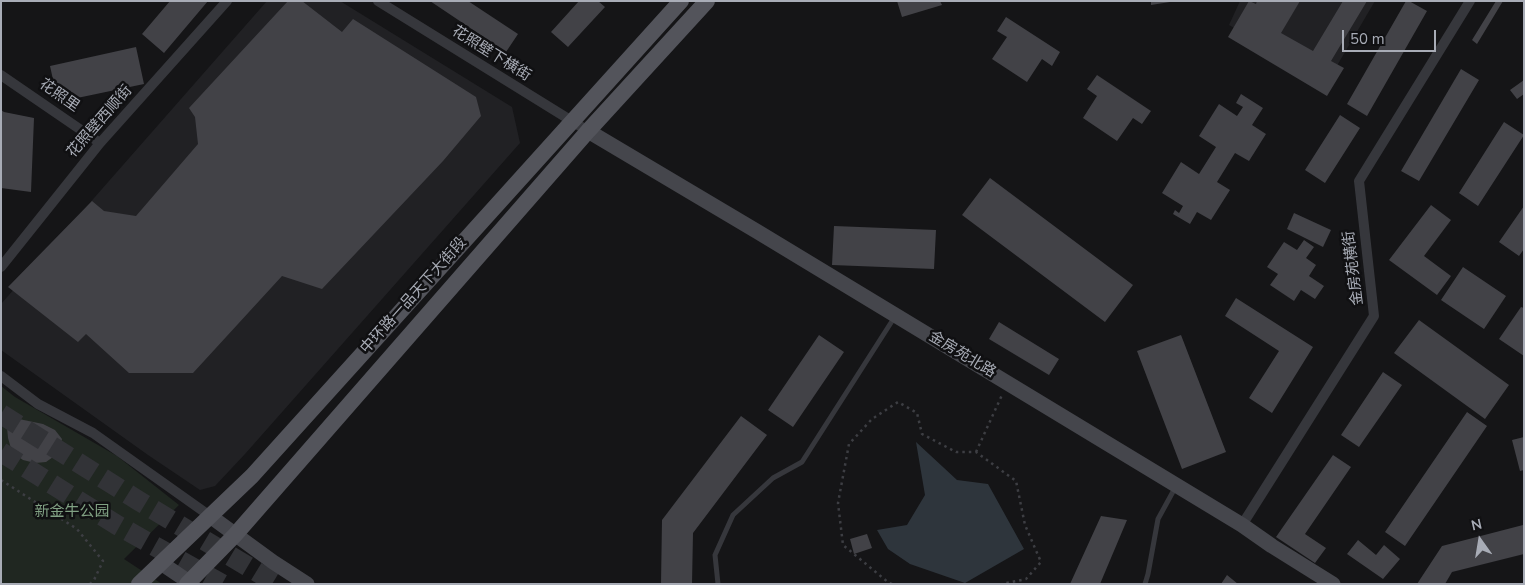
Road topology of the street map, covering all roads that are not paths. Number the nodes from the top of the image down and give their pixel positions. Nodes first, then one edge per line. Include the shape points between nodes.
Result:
1 (227, 1) edge
2 (378, 1) edge
3 (681, 1) edge
4 (707, 1) edge
5 (1470, 1) edge
6 (1, 75) edge
7 (572, 122) junction
8 (588, 132) junction
9 (100, 142) junction
10 (1, 267) edge
11 (896, 315) junction
12 (1, 376) edge
13 (1176, 485) junction
14 (210, 516) junction
15 (1242, 525) junction
16 (235, 535) junction
17 (161, 563) junction
18 (189, 583) edge
19 (139, 584) edge
20 (307, 584) edge
21 (718, 584) edge
22 (1145, 584) edge
23 (1333, 584) edge

1 - 9 street, 花照壁西顺街
2 - 7 street, 花照壁下横街
3 - 7 main road, 中环路一品天下大街段
4 - 8 main road, 中环路一品天下大街段
5 - 15 street, 金房苑横街 via 1359,181 1374,316
6 - 9 street, 花照里
7 - 8 street, 花照壁下横街
7 - 14 main road, 中环路一品天下大街段 via 252,476
8 - 11 street, 金房苑北路
8 - 16 main road, 中环路一品天下大街段
9 - 10 street, 花照壁西顺街
11 - 13 street, 金房苑北路
11 - 21 lane via 802,462 773,478 733,515 714,555
12 - 14 street via 38,404 93,433
13 - 15 street, 金房苑北路
13 - 22 lane via 1158,519
14 - 16 street
14 - 17 main road, 中环路一品天下大街段
15 - 23 street, 金房苑北路
16 - 18 main road, 中环路一品天下大街段
16 - 20 street
17 - 18 street
17 - 19 main road, 中环路一品天下大街段

